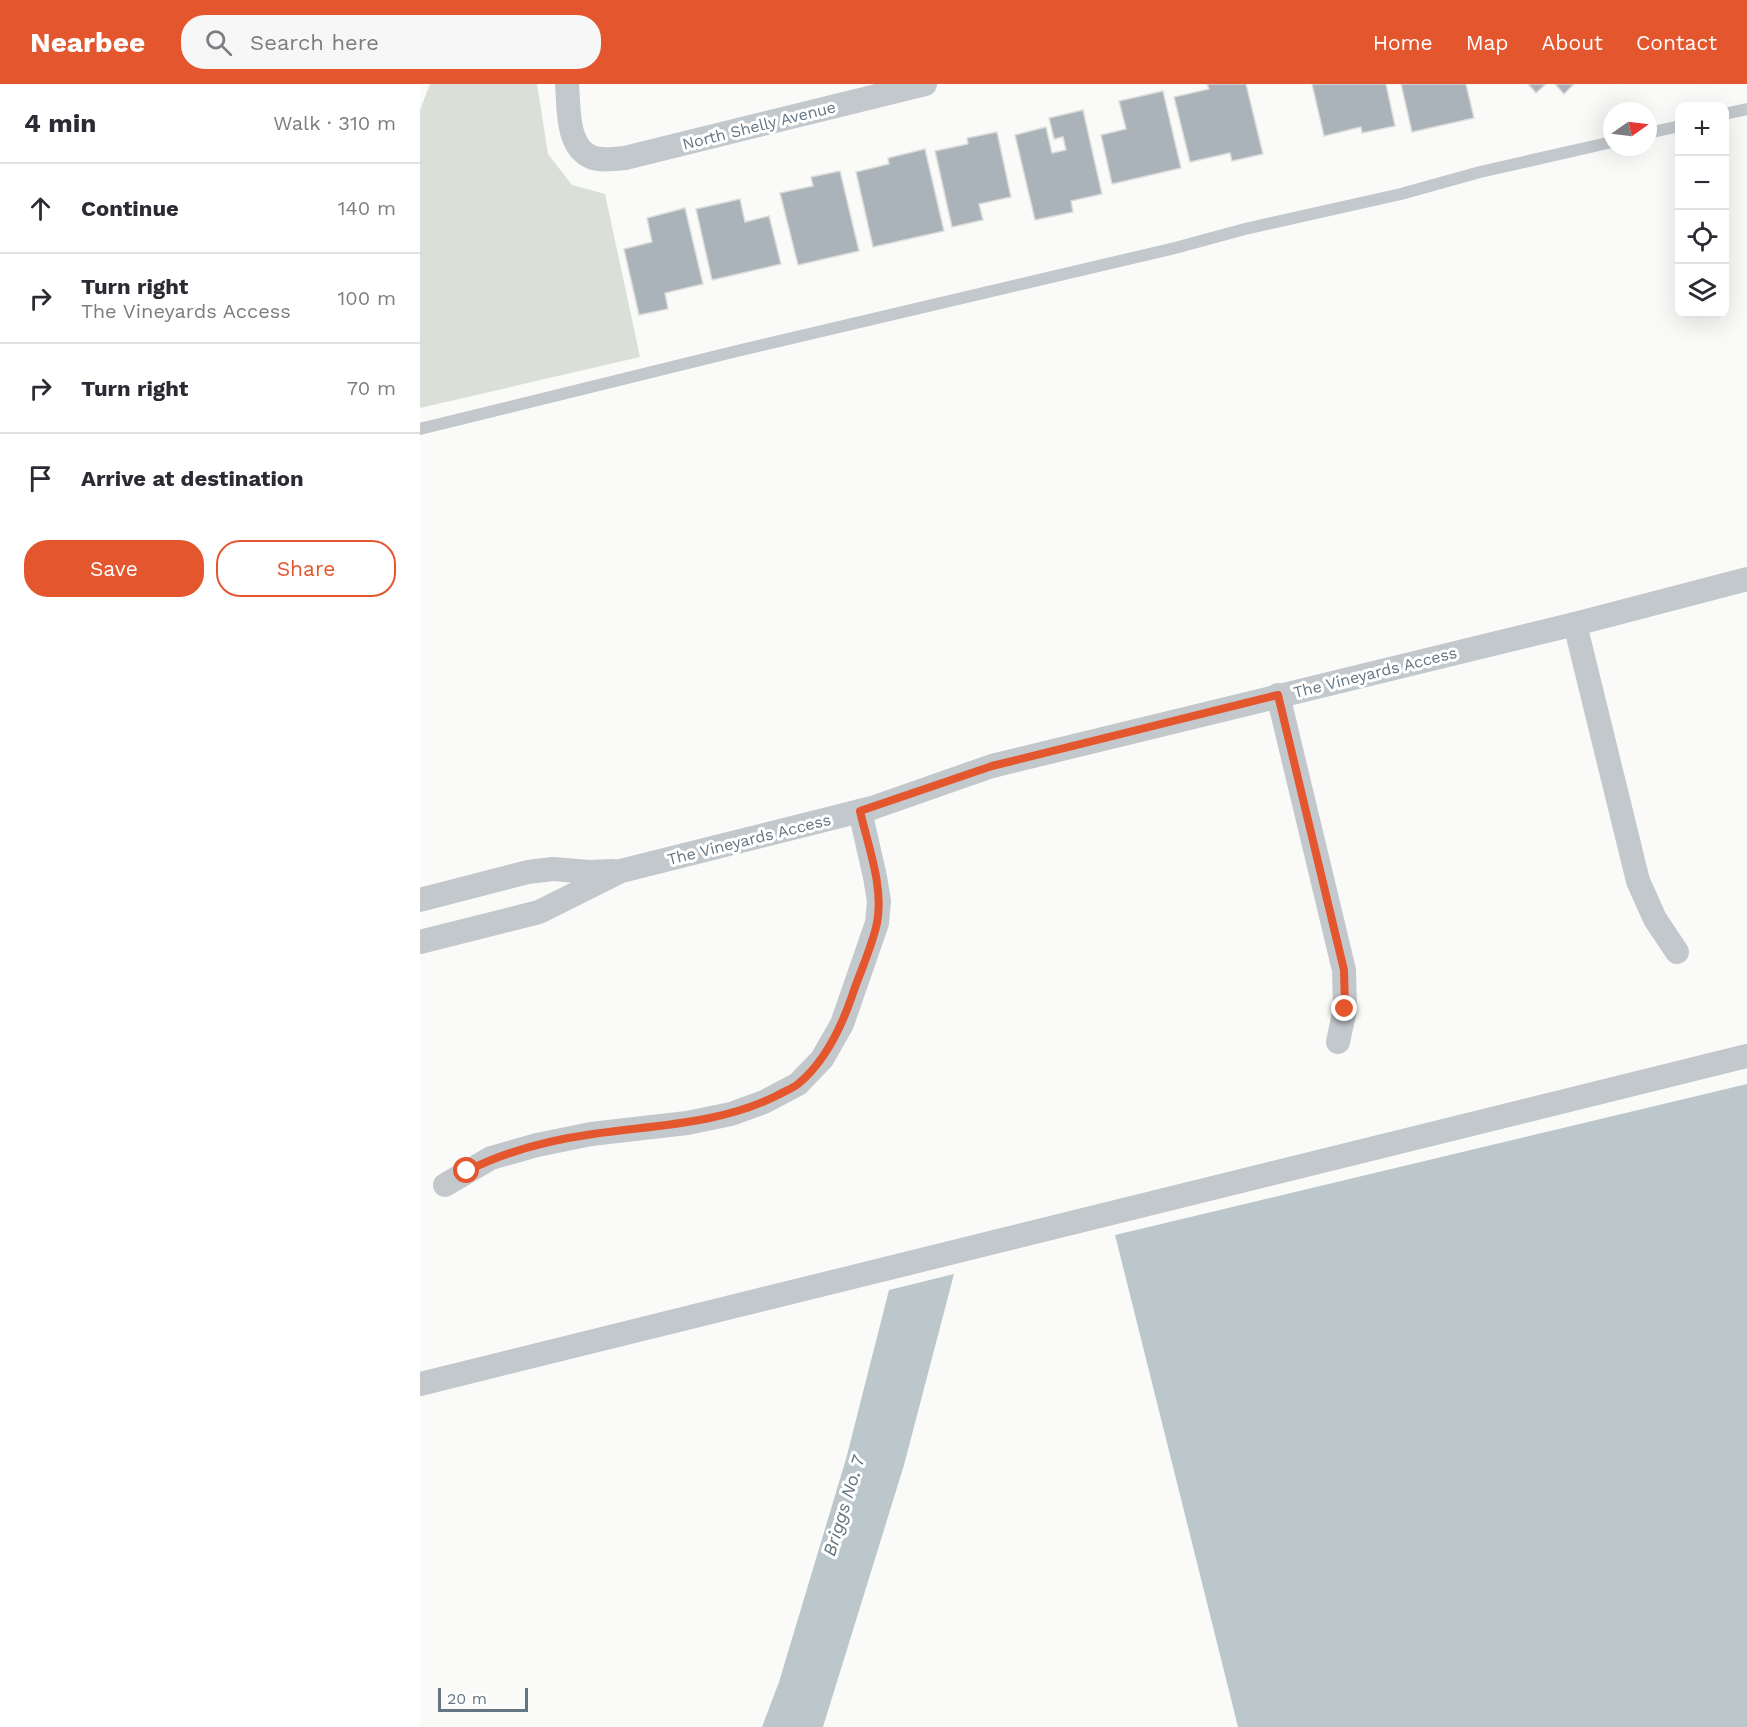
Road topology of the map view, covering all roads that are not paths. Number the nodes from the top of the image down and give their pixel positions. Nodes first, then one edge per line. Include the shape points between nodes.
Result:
1 (567, 84) edge
2 (925, 84) edge
3 (1747, 109) edge
4 (1729, 113) edge
5 (1675, 127) edge
6 (1657, 131) edge
7 (1603, 144) edge
8 (420, 429) edge
9 (1747, 579) edge
10 (1575, 624) junction
11 (1278, 695) junction
12 (860, 811) junction
13 (621, 871) junction
14 (420, 900) edge
15 (420, 942) edge
16 (1677, 952) dead end
17 (1338, 1042) dead end
18 (1747, 1056) edge
19 (445, 1185) dead end
20 (420, 1384) edge

1 - 2 street, North Shelly Avenue via 572,131 579,148 592,158 624,158
3 - 4 lane
5 - 6 lane
7 - 8 lane
9 - 10 street, The Vineyards Access
10 - 11 street, The Vineyards Access
10 - 16 street via 1638,881 1655,919
11 - 12 street, The Vineyards Access via 992,766
11 - 17 street via 1344,970 1345,1009
12 - 13 street, The Vineyards Access
12 - 19 street via 879,901 877,923 842,1024 822,1059 798,1084 731,1114 537,1144 491,1158
13 - 14 street, The Vineyards Access via 528,872
13 - 15 street, The Vineyards Access via 539,912
18 - 20 street

